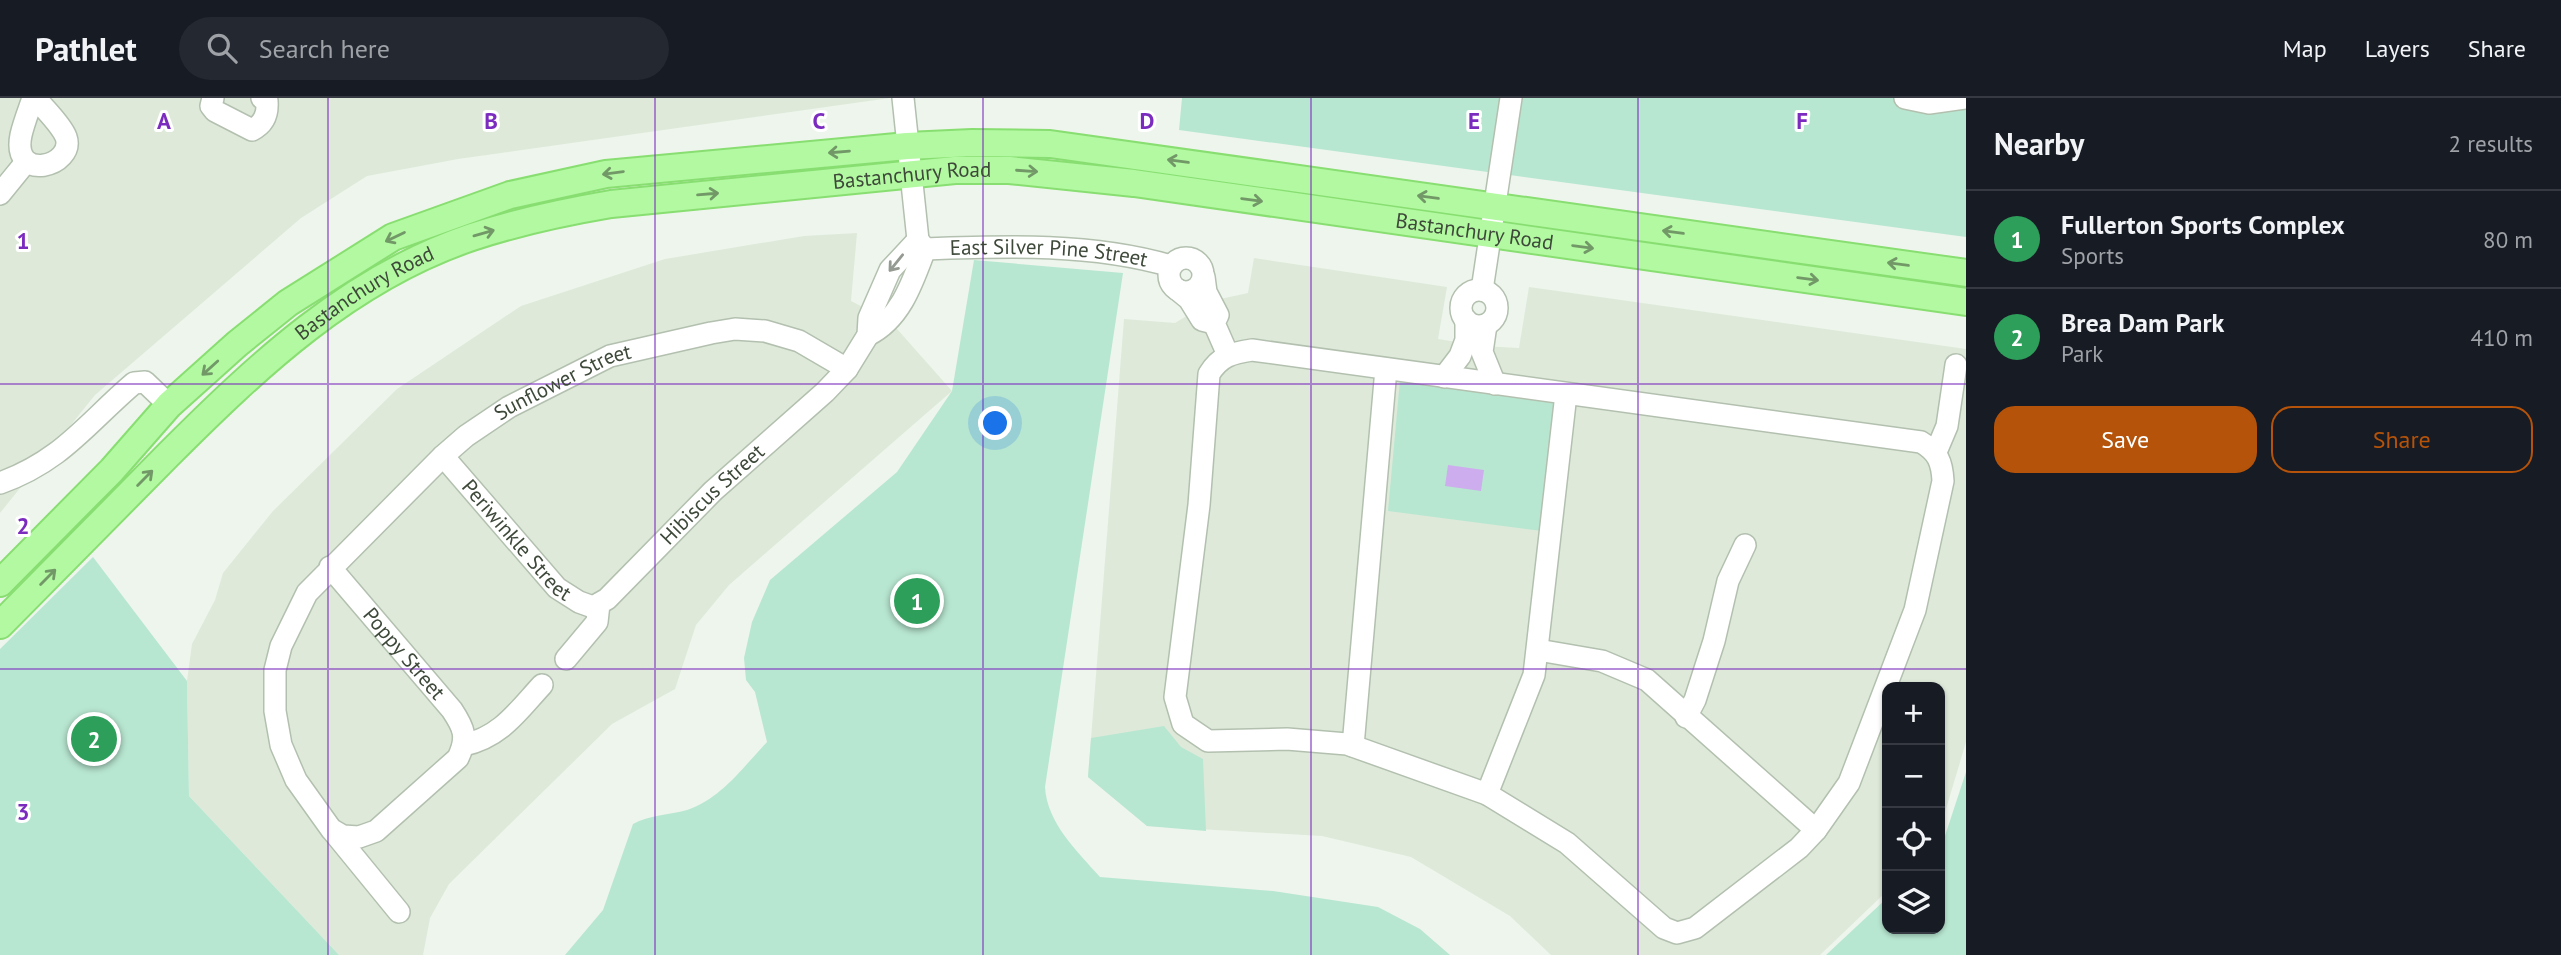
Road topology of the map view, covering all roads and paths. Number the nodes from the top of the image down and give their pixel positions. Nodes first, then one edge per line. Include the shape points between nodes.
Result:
1 (35, 98) edge
2 (213, 98) edge
3 (262, 98) edge
4 (904, 98) edge
5 (1511, 98) edge
6 (1905, 98) edge
7 (1966, 98) edge
8 (907, 146) junction
9 (26, 162) junction
10 (910, 174) junction
11 (0, 194) edge
12 (1495, 207) junction
13 (1491, 234) junction
14 (922, 244) junction
15 (1171, 266) junction
16 (1966, 273) edge
17 (1204, 277) junction
18 (880, 290) junction
19 (1178, 290) junction
20 (1482, 290) junction
21 (901, 302) junction
22 (1966, 302) edge
23 (1476, 322) junction
24 (1214, 323) junction
25 (868, 335) junction
26 (1228, 355) junction
27 (1956, 365) dead end
28 (847, 369) junction
29 (1386, 369) junction
30 (1444, 377) junction
31 (1496, 384) junction
32 (1566, 394) junction
33 (169, 405) junction
34 (1936, 452) junction
35 (443, 456) junction
36 (0, 484) edge
37 (1745, 545) dead end
38 (330, 567) junction
39 (0, 583) edge
40 (599, 604) junction
41 (0, 625) edge
42 (1538, 650) junction
43 (566, 659) dead end
44 (542, 685) dead end
45 (1686, 717) junction
46 (464, 744) junction
47 (1353, 746) junction
48 (1487, 794) junction
49 (1816, 830) junction
50 (337, 832) junction
51 (399, 912) dead end

1 - 9 street via 21,135 20,150
1 - 9 street via 66,138 66,148 47,166
2 - 3 street via 215,111 252,130 266,114 267,101
4 - 8 street
5 - 12 street
6 - 7 street via 1929,103
8 - 10 street
12 -> 8 main road, Bastanchury Road via 1050,144
8 -> 33 main road, Bastanchury Road via 606,174 510,195 449,215 393,237 288,303
9 - 11 street
10 -> 13 main road, Bastanchury Road via 1060,173
10 - 14 street
41 -> 10 main road, Bastanchury Road via 272,354 338,305 425,257 470,237 588,208
12 - 13 street
16 -> 12 main road, Bastanchury Road
13 - 20 street
13 -> 22 main road, Bastanchury Road
14 - 15 street, East Silver Pine Street via 1020,245 1133,255
14 -> 18 street, Hibiscus Street via 897,260
14 - 21 street, Hibiscus Street
15 - 17 street via 1189,258 1200,264
15 - 19 street via 1169,278
17 - 19 street via 1193,291
17 - 24 street via 1218,315
18 - 21 street via 886,299
18 - 25 street, Hibiscus Street
19 - 24 street via 1202,320
20 - 23 street via 1471,292 1462,302 1462,313
20 - 23 street via 1493,296 1497,309 1495,317
21 - 25 street, Hibiscus Street via 890,321
23 - 30 street
23 - 31 street
24 - 26 street
25 - 28 street, Hibiscus Street
26 - 29 street via 1252,350 1290,353
26 - 47 street via 1217,360 1209,374 1199,505 1175,698 1183,724 1208,741 1287,738
27 - 34 street via 1947,426
28 - 35 street, Sunflower Street via 799,341 776,334 735,329 711,333 610,356 509,407
28 - 40 street, Hibiscus Street via 713,491
29 - 30 street
29 - 47 street
30 - 31 street
31 - 32 street
32 - 34 street via 1921,443
32 - 42 street
33 - 36 street via 145,382 134,383 74,442 27,474
33 - 39 main road, Bastanchury Road
34 - 49 street via 1943,481 1915,610 1849,783
35 - 38 street, Sunflower Street
35 - 40 street, Periwinkle Street via 556,588 579,603
37 - 45 street via 1728,581 1714,641
38 - 46 street, Poppy Street via 452,710 465,729
38 - 50 street, Sunflower Street via 307,593 281,646 275,670 275,711 281,745 296,780
40 - 43 street, Hibiscus Street via 593,628
42 - 45 street via 1602,660 1647,680
42 - 48 street via 1534,675
44 - 46 street via 496,732 485,740
45 - 49 street
46 - 50 street via 458,758 376,831 359,837
47 - 48 street
48 - 49 street via 1567,843 1664,928 1677,933 1695,928
50 - 51 street, Sunflower Street

